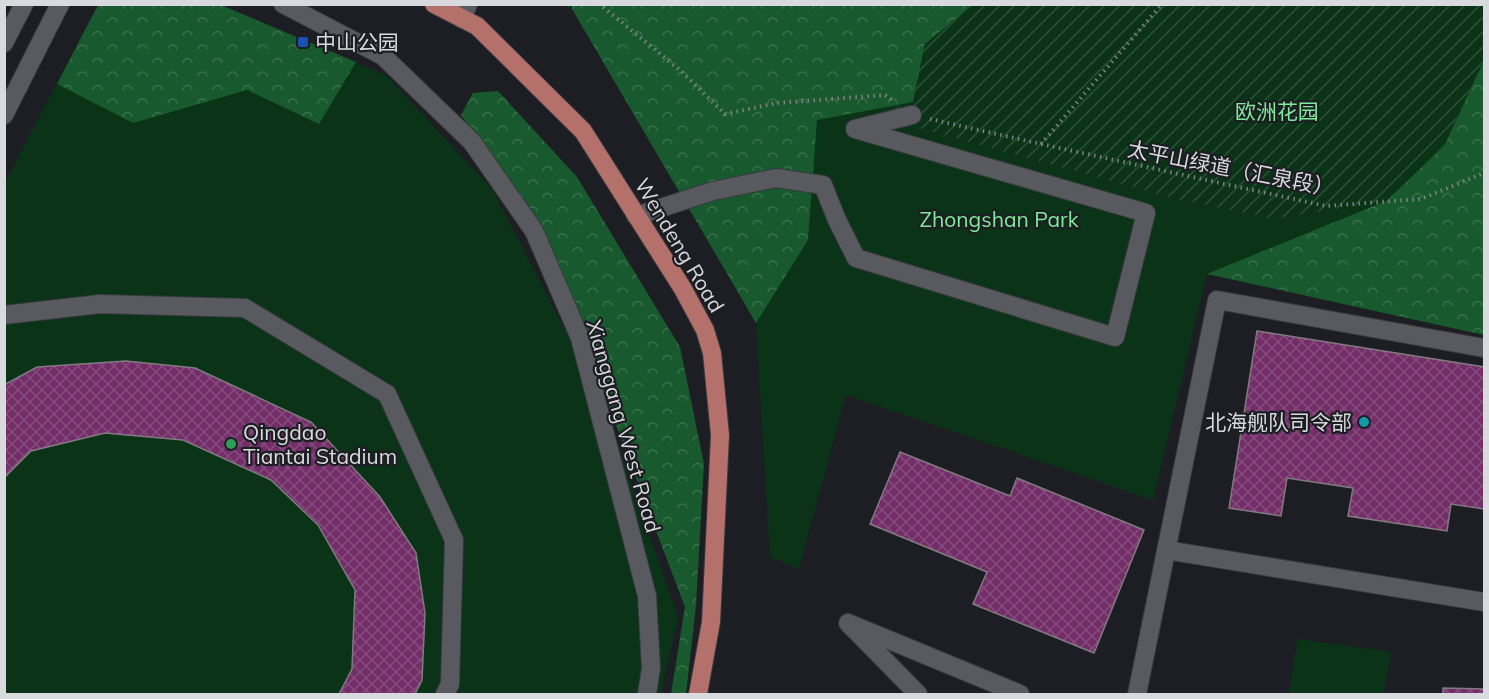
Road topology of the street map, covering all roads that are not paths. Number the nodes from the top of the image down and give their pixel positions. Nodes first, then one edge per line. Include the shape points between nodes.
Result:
1 (24, 4) edge
2 (60, 4) edge
3 (283, 4) edge
4 (434, 4) edge
5 (465, 12) edge
6 (4, 43) edge
7 (4, 115) edge
8 (912, 115) road end
9 (636, 216) junction
10 (4, 315) edge
11 (1485, 348) edge
12 (1166, 550) junction
13 (1485, 602) edge
14 (445, 694) edge
15 (647, 694) edge
16 (698, 694) edge
17 (918, 694) edge
18 (1020, 694) edge
19 (1137, 694) edge

1 - 6 street
2 - 7 street
3 - 15 street, Xianggang West Road via 383,56 472,142 534,231 580,338 647,596 651,668
4 - 5 main road, Wendeng Road
5 - 9 main road, Wendeng Road via 583,131
8 - 9 street via 855,129 1146,213 1115,337 856,258 823,185 776,178 713,191
9 - 16 main road, Wendeng Road via 683,289 705,330 712,353 720,435 711,622
10 - 14 street via 100,304 245,308 387,394 454,540 450,684
11 - 12 street via 1217,300
12 - 13 street
12 - 19 street
17 - 18 street via 848,623

